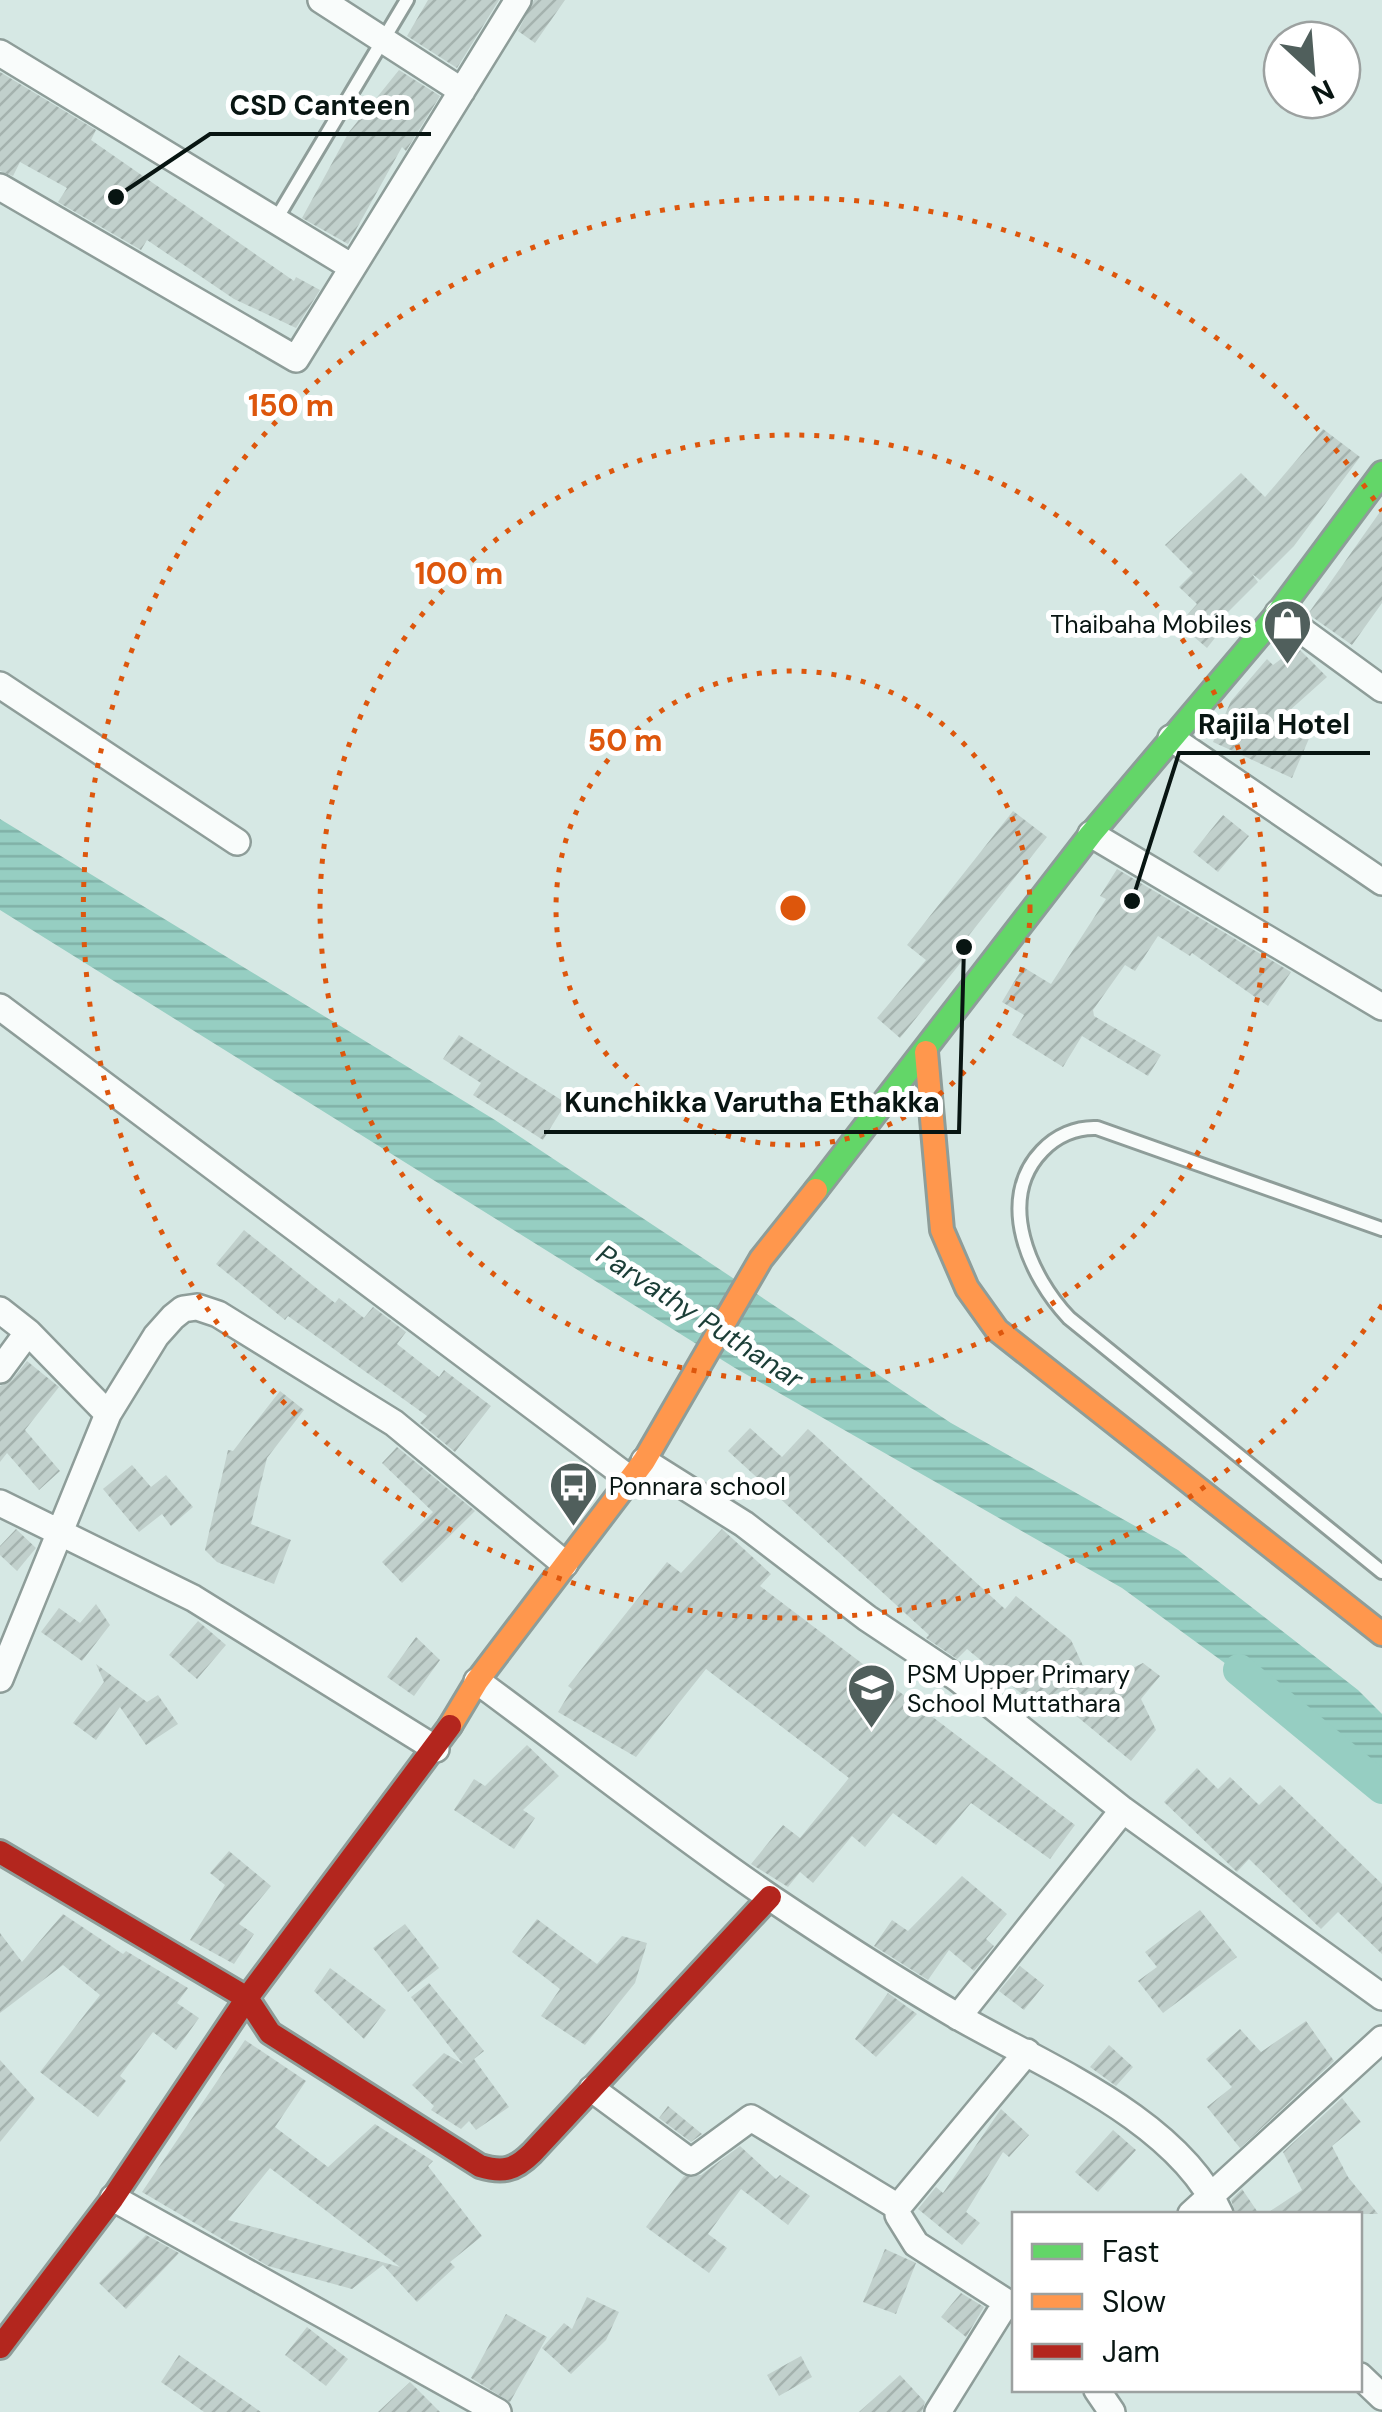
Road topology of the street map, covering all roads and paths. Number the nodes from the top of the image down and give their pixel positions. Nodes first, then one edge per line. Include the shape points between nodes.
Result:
1 (321, 0) edge
2 (407, 0) edge
3 (518, 0) edge
4 (382, 39) junction
5 (0, 53) edge
6 (462, 91) junction
7 (0, 186) edge
8 (275, 220) junction
9 (352, 267) junction
10 (1382, 473) edge
11 (1278, 613) junction
12 (0, 685) edge
13 (1382, 688) edge
14 (1171, 738) junction
15 (1091, 834) junction
16 (237, 842) dead end
17 (1382, 882) edge
18 (0, 1007) edge
19 (1382, 1008) edge
20 (926, 1052) junction
21 (1382, 1229) edge
22 (0, 1310) edge
23 (28, 1332) junction
24 (0, 1370) edge
25 (108, 1414) junction
26 (637, 1470) junction
27 (0, 1503) edge
28 (59, 1532) junction
29 (565, 1564) junction
30 (1382, 1572) edge
31 (1382, 1634) edge
32 (0, 1679) edge
33 (478, 1681) junction
34 (436, 1748) junction
35 (1123, 1810) junction
36 (0, 1852) edge
37 (770, 1897) junction
38 (1382, 1997) edge
39 (247, 1998) junction
40 (958, 2016) junction
41 (1382, 2039) edge
42 (1027, 2052) junction
43 (592, 2089) junction
44 (113, 2198) junction
45 (1215, 2204) edge
46 (898, 2207) junction
47 (1010, 2305) edge
48 (0, 2347) edge
49 (1362, 2378) edge
50 (1382, 2397) edge
51 (498, 2412) edge
52 (938, 2412) edge

1 - 4 street
2 - 4 lane
3 - 6 street
4 - 6 street
4 - 8 lane
5 - 8 street
6 - 9 street
7 - 9 street via 296,359
8 - 9 street
10 - 11 main road
11 - 13 street
11 - 14 main road
12 - 16 street
14 - 15 main road
14 - 17 street
15 - 19 street
15 - 20 main road
18 - 26 street
20 - 26 main road via 760,1259
20 - 31 main road via 942,1230 967,1288 998,1330
21 - 30 lane via 1097,1128 1048,1144 1032,1163 1020,1199 1035,1275 1069,1318
22 - 23 street
23 - 24 street
23 - 25 street
25 - 28 street
25 - 29 street via 156,1336 183,1309 197,1307 394,1423
26 - 29 main road
26 - 35 street via 744,1524 957,1678
27 - 28 street
28 - 32 street
28 - 34 street via 193,1598
29 - 33 main road
33 - 34 main road
33 - 37 street
34 - 39 main road
35 - 38 street
35 - 40 street
36 - 39 main road
37 - 40 street
37 - 43 main road
39 - 43 main road via 270,2033 480,2166 505,2174
39 - 44 main road
40 - 42 street
41 - 45 street
42 - 45 street via 1133,2118
42 - 46 street
43 - 46 street via 691,2162 751,2118
44 - 48 main road
44 - 51 street
46 - 47 street via 916,2244
47 - 52 street
49 - 50 street

